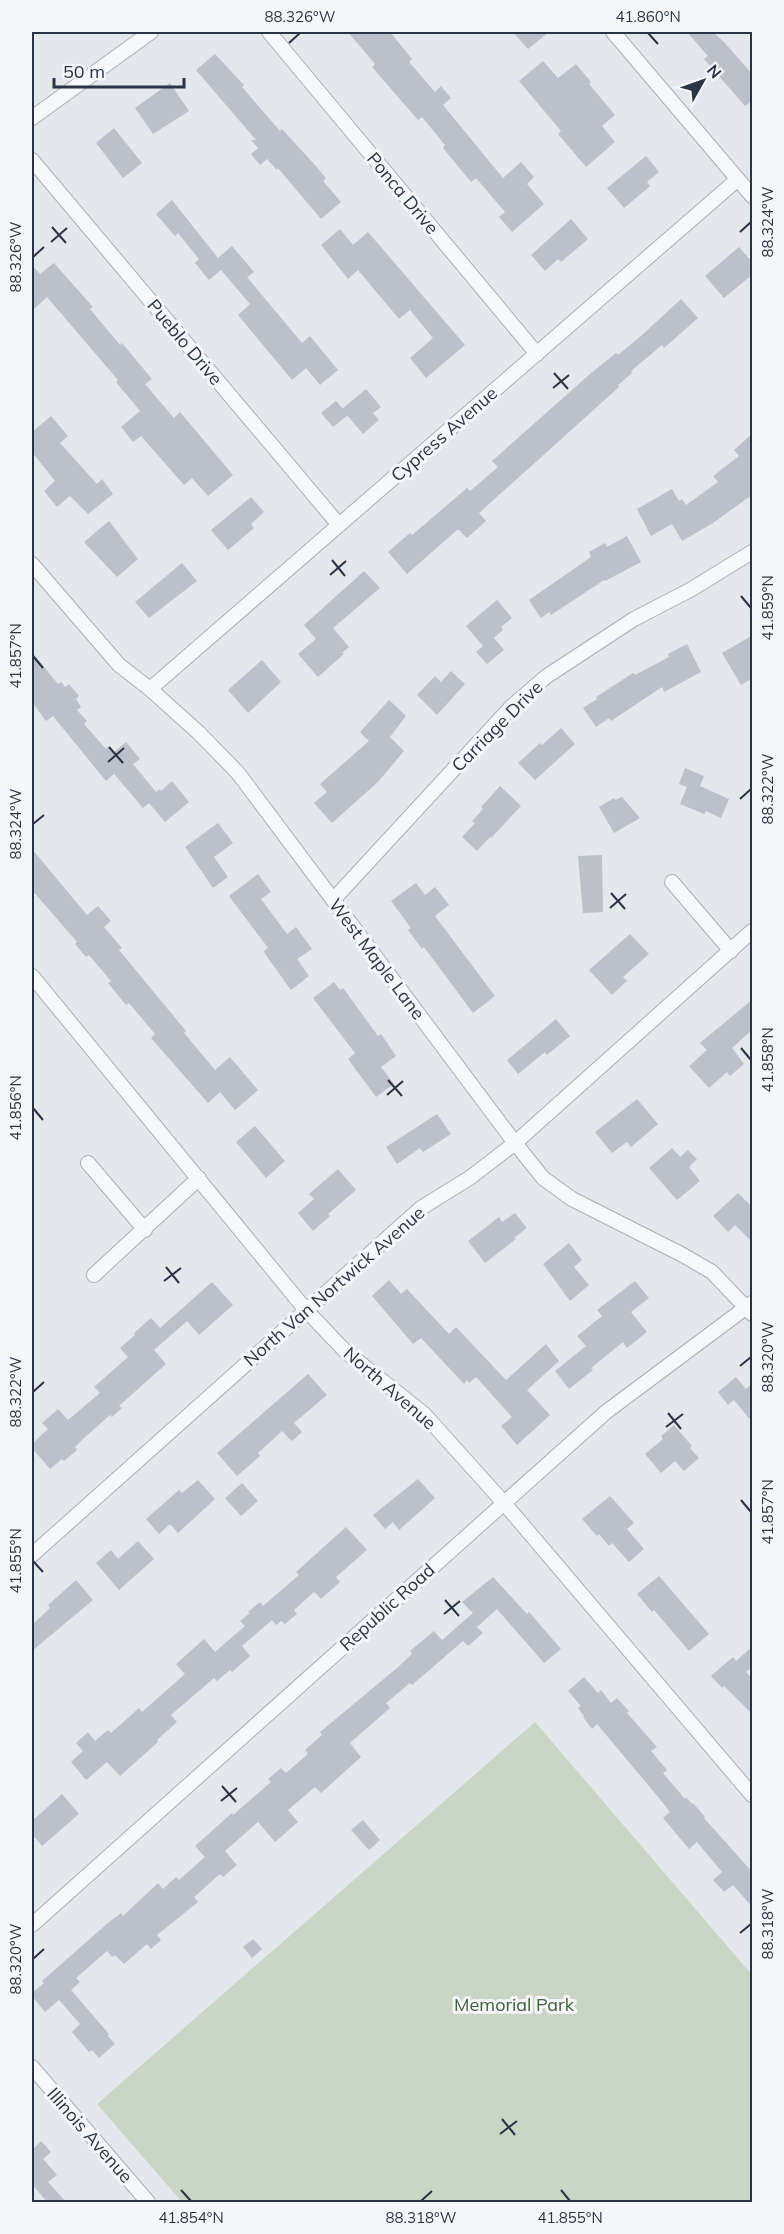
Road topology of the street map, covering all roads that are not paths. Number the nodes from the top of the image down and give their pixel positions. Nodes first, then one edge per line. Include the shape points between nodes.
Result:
1 (151, 32) edge
2 (269, 32) edge
3 (613, 32) edge
4 (32, 118) edge
5 (32, 160) edge
6 (738, 179) junction
7 (753, 196) edge
8 (537, 354) junction
9 (339, 525) junction
10 (753, 552) edge
11 (32, 564) edge
12 (150, 689) junction
13 (672, 882) dead end
14 (333, 900) junction
15 (753, 931) edge
16 (730, 951) junction
17 (32, 976) edge
18 (515, 1143) junction
19 (88, 1163) dead end
20 (199, 1178) junction
21 (145, 1230) junction
22 (94, 1275) dead end
23 (751, 1308) edge
24 (305, 1309) junction
25 (504, 1503) junction
26 (32, 1555) edge
27 (753, 1795) edge
28 (32, 1924) edge
29 (32, 2067) edge
30 (148, 2202) edge

1 - 4 street
2 - 8 street, Ponca Drive
3 - 6 street
5 - 9 street, Pueblo Drive
6 - 7 street
6 - 8 street, Cypress Avenue
8 - 9 street, Cypress Avenue
9 - 12 street, Cypress Avenue
10 - 14 street, Carriage Drive via 634,619 547,676 512,706
11 - 12 street, West Maple Lane via 119,666
12 - 14 street, West Maple Lane via 238,773
13 - 16 street
14 - 18 street, West Maple Lane
15 - 16 street, North Van Nortwick Avenue
16 - 18 street, North Van Nortwick Avenue
17 - 20 street, North Avenue
18 - 23 street, West Maple Lane via 543,1178 573,1199 712,1272
18 - 24 street, North Van Nortwick Avenue via 421,1208
19 - 21 street
20 - 21 street
20 - 24 street, North Avenue
21 - 22 street
23 - 25 street, Republic Road via 606,1412
24 - 25 street, North Avenue via 345,1351 424,1414
24 - 26 street, North Van Nortwick Avenue
25 - 27 street, North Avenue
25 - 28 street, Republic Road
29 - 30 street, Illinois Avenue

